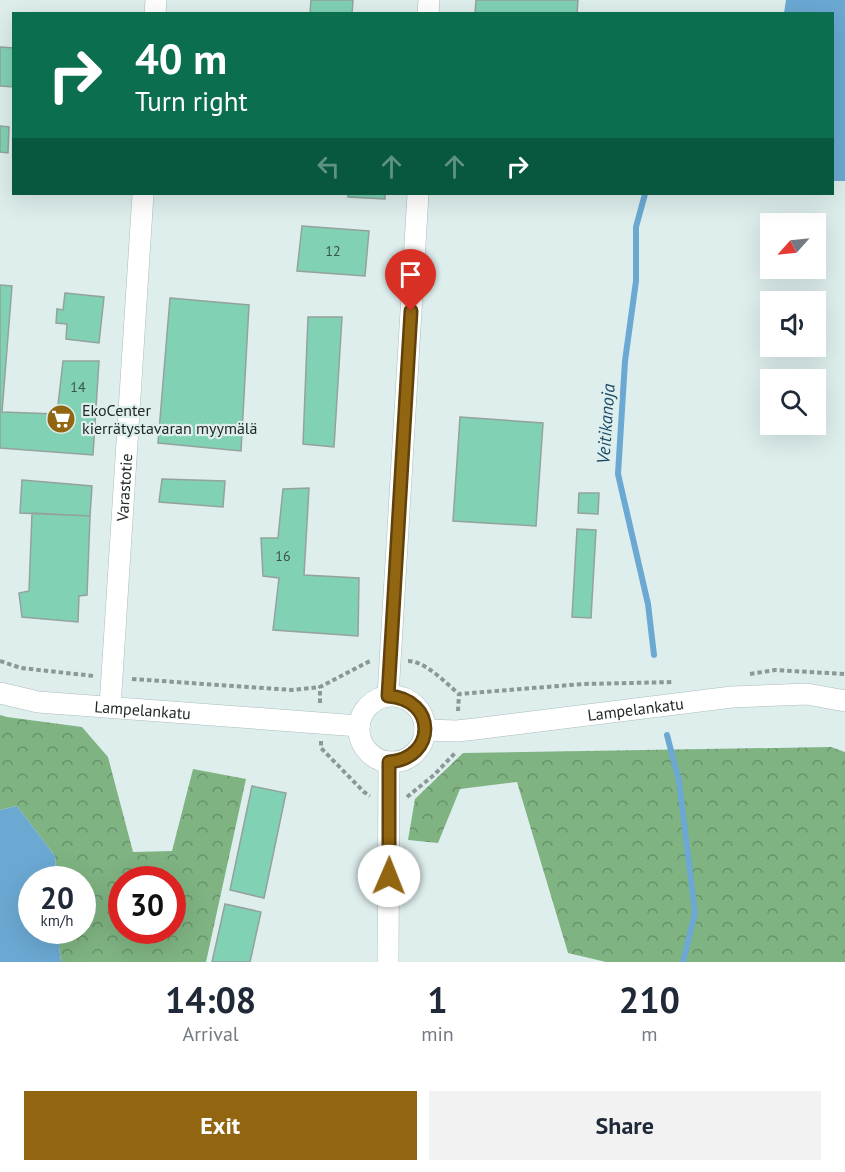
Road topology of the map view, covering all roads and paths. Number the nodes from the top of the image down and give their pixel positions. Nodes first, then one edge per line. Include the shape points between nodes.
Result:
1 (143, 195) edge
2 (418, 195) edge
3 (0, 661) edge
4 (391, 661) junction
5 (845, 674) edge
6 (744, 675) dead end
7 (112, 678) junction
8 (678, 682) dead end
9 (320, 687) junction
10 (0, 693) edge
11 (459, 694) junction
12 (388, 696) junction
13 (845, 701) edge
14 (110, 707) junction
15 (320, 723) junction
16 (359, 726) junction
17 (425, 730) junction
18 (457, 731) junction
19 (389, 762) junction
20 (390, 797) junction
21 (388, 962) edge

1 - 7 street, Varastotie
2 - 4 street
3 - 7 path via 21,668
4 - 9 path via 368,662
4 - 11 path via 413,660
4 - 12 street
5 - 6 path via 775,670
7 - 9 path via 292,690
7 - 14 street, Varastotie
8 - 11 path via 583,684
9 - 15 path
10 - 14 street, Lampelankatu via 38,702
11 - 18 path
12 - 16 street via 368,706
12 - 17 street via 410,701 418,709
13 - 18 street, Lampelankatu via 807,694 732,697
14 - 15 street, Lampelankatu
15 - 16 street, Lampelankatu
15 - 20 path via 321,748 342,772 373,797
16 - 19 street via 359,737 370,754
17 - 18 street, Lampelankatu
17 - 19 street via 418,750 410,757
18 - 20 path via 456,752 434,775 409,797
19 - 20 street
20 - 21 street

